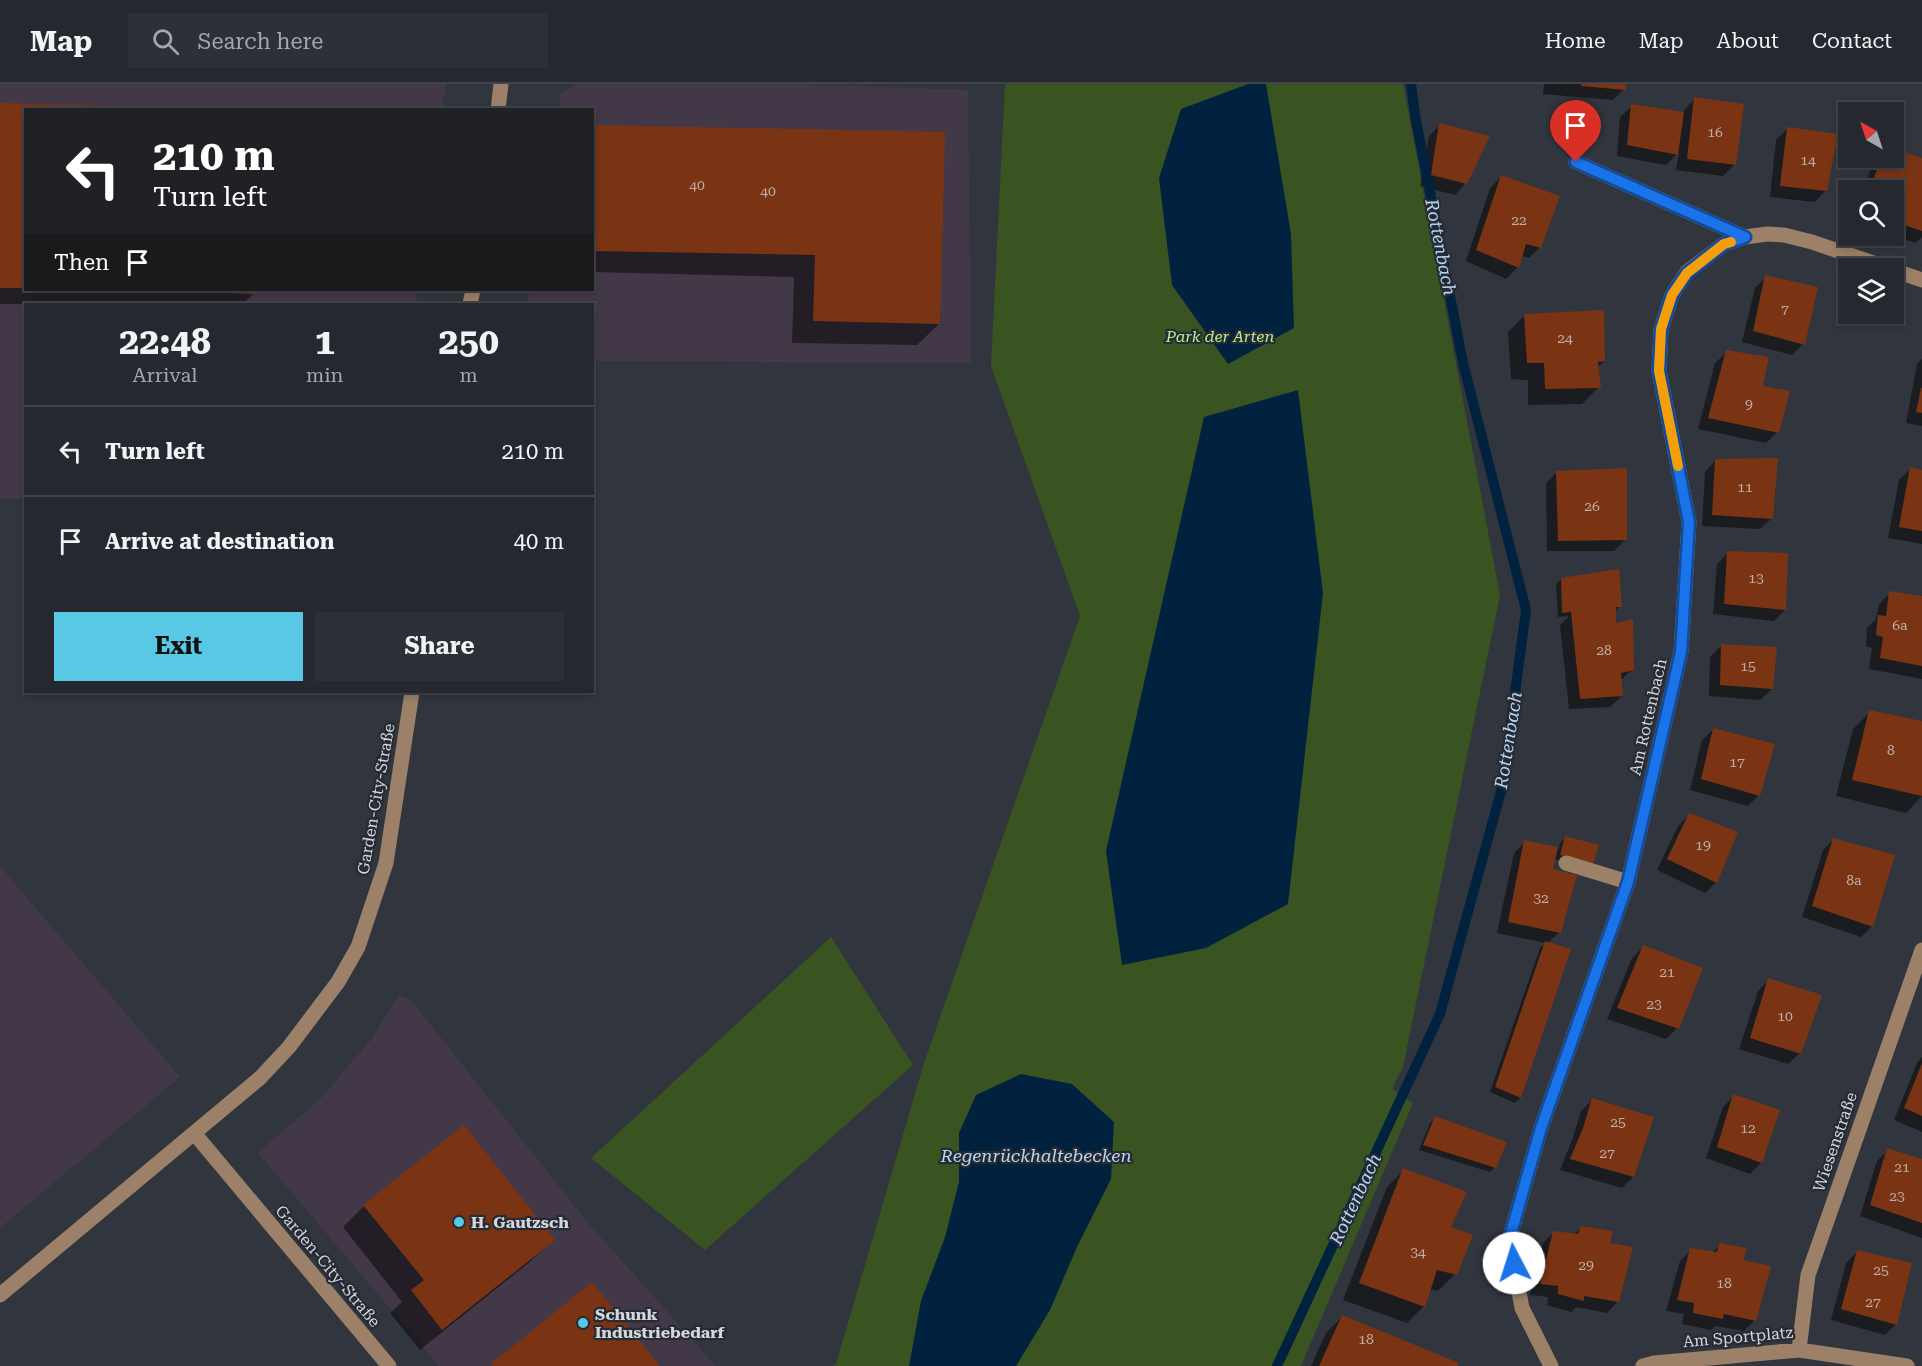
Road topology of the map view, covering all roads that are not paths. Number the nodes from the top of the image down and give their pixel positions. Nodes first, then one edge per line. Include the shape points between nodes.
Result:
1 (501, 84) edge
2 (498, 108) edge
3 (1576, 162) dead end
4 (1745, 237) junction
5 (1859, 258) edge
6 (1904, 274) edge
7 (1922, 280) edge
8 (412, 693) edge
9 (1566, 863) dead end
10 (1628, 882) junction
11 (1922, 950) edge
12 (194, 1133) junction
13 (0, 1295) edge
14 (1799, 1350) junction
15 (389, 1366) edge
16 (1551, 1366) edge
17 (1643, 1366) edge
18 (1907, 1366) edge

1 - 2 street
3 - 4 street
4 - 5 street, Am Rottenbach via 1784,235
4 - 10 street, Am Rottenbach via 1724,244 1687,273 1672,295 1661,329 1659,371 1689,522 1681,652
6 - 7 street
8 - 12 street, Garden-City-Straße via 386,863 358,947 338,982 289,1047 260,1078
9 - 10 street
10 - 16 street, Am Rottenbach via 1541,1128 1509,1240 1522,1308
11 - 14 street, Wiesenstraße via 1808,1275
12 - 13 street, Garden-City-Straße
12 - 15 street, Garden-City-Straße
14 - 17 street, Am Sportplatz
14 - 18 street, Am Sportplatz

